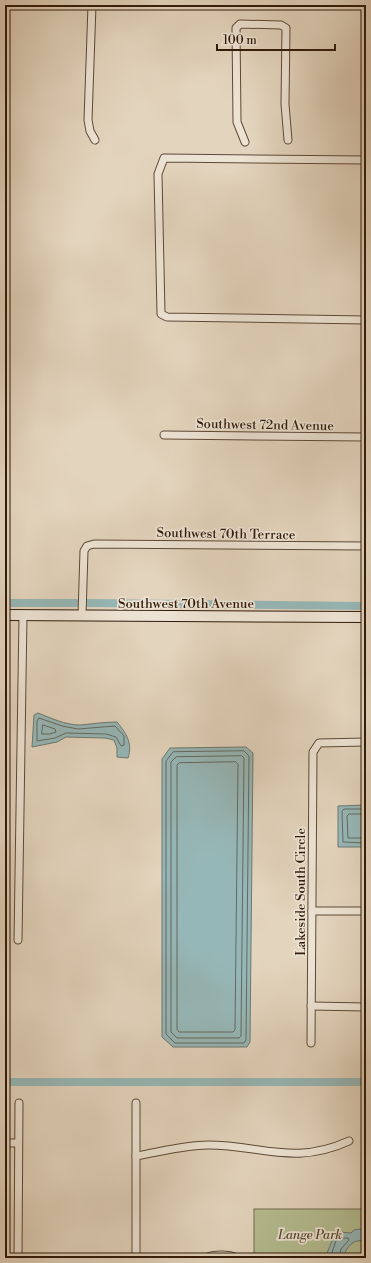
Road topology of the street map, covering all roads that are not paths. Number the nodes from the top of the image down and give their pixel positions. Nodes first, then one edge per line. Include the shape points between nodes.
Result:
1 (92, 5) edge
2 (95, 140) dead end
3 (288, 140) dead end
4 (245, 142) dead end
5 (366, 160) edge
6 (366, 320) edge
7 (164, 435) dead end
8 (366, 437) edge
9 (366, 546) edge
10 (5, 615) edge
11 (23, 615) junction
12 (82, 615) junction
13 (366, 617) edge
14 (366, 742) edge
15 (312, 910) junction
16 (366, 911) edge
17 (18, 940) dead end
18 (311, 1006) junction
19 (366, 1007) edge
20 (311, 1043) dead end
21 (19, 1103) dead end
22 (136, 1103) dead end
23 (349, 1141) dead end
24 (5, 1143) edge
25 (18, 1143) junction
26 (136, 1156) junction
27 (18, 1258) edge
28 (136, 1258) edge
29 (205, 1258) edge
30 (238, 1258) edge

1 - 2 street via 88,120
3 - 4 street via 285,104 286,28 281,24 240,24 236,28 237,122
5 - 6 street via 164,158 158,174 161,314 167,317
7 - 8 street, Southwest 72nd Avenue
9 - 12 street, Southwest 70th Terrace via 94,544 86,546 84,551
10 - 11 street, Southwest 70th Avenue
11 - 12 street, Southwest 70th Avenue
11 - 17 street
12 - 13 street, Southwest 70th Avenue
14 - 15 street, Lakeside South Circle via 319,743 313,752
15 - 16 street
15 - 18 street, Lakeside South Circle
18 - 19 street
18 - 20 street, Lakeside South Circle
21 - 25 street
22 - 26 street
23 - 26 street via 330,1149 298,1154 208,1145
24 - 25 street
25 - 27 street
26 - 28 street
29 - 30 street via 232,1255

